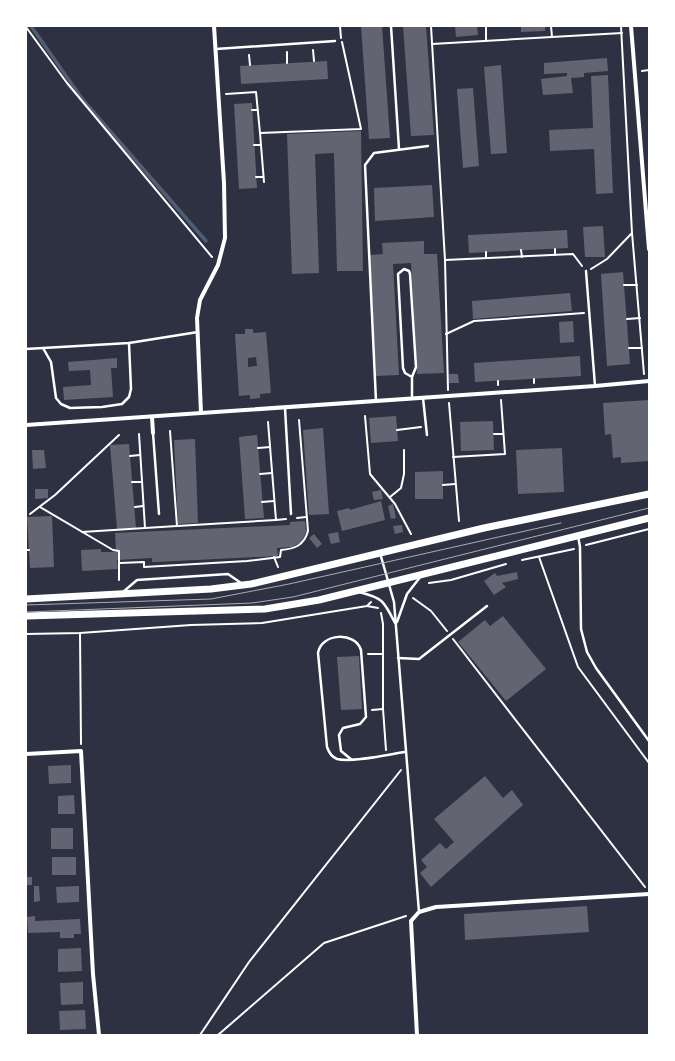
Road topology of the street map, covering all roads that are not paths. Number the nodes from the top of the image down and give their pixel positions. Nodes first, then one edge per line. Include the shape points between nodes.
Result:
1 (214, 26) edge
2 (391, 26) edge
3 (632, 26) edge
4 (335, 41) dead end
5 (216, 49) junction
6 (428, 146) dead end
7 (399, 149) junction
8 (649, 181) edge
9 (644, 182) junction
10 (649, 249) edge
11 (586, 271) road end
12 (198, 332) junction
13 (129, 343) junction
14 (43, 348) junction
15 (26, 349) edge
16 (412, 377) junction
17 (647, 381) edge
18 (595, 386) junction
19 (423, 398) junction
20 (412, 399) junction
21 (376, 401) junction
22 (285, 408) junction
23 (201, 413) junction
24 (152, 417) junction
25 (26, 425) edge
26 (153, 432) joint
27 (427, 435) dead end
28 (649, 494) edge
29 (159, 514) dead end
30 (291, 514) dead end
31 (649, 518) edge
32 (578, 535) junction
33 (380, 552) junction
34 (424, 572) junction
35 (388, 582) junction
36 (244, 585) junction
37 (355, 591) junction
38 (121, 594) junction
39 (26, 598) edge
40 (488, 606) dead end
41 (26, 616) edge
42 (396, 625) junction
43 (398, 658) junction
44 (649, 741) edge
45 (405, 752) junction
46 (26, 754) edge
47 (352, 760) junction
48 (649, 892) edge
49 (419, 912) junction
50 (98, 1035) edge
51 (417, 1035) edge

1 - 5 street
2 - 7 lane
3 - 9 street
4 - 5 lane
5 - 12 street via 225,238 218,265 200,300
6 - 7 lane
7 - 21 lane via 374,153 365,165
8 - 9 street
9 - 10 street
11 - 18 lane
12 - 13 lane
12 - 23 street
13 - 14 lane
13 - 14 lane via 129,397 122,404 102,407 70,408 61,404 56,398 51,362
14 - 15 lane
16 - 16 lane via 416,367 410,274 404,269 398,274 403,368 405,373
16 - 20 lane
17 - 18 street
18 - 19 street
19 - 20 street
19 - 27 lane
20 - 21 street
21 - 22 street
22 - 23 street
22 - 30 lane
23 - 24 street
24 - 25 street
24 - 26 street
26 - 29 lane
28 - 33 main road
31 - 32 main road
32 - 34 main road
32 - 44 lane via 581,629 587,652
33 - 35 lane
33 - 36 main road
34 - 35 main road
34 - 42 lane via 407,594
35 - 37 main road
35 - 42 lane via 394,602
36 - 38 main road
36 - 38 lane via 228,574 136,580
37 - 41 main road via 265,609
37 - 42 lane via 377,597 382,601
38 - 39 main road
40 - 43 lane via 419,659
42 - 43 lane
43 - 45 lane
45 - 47 lane
45 - 49 lane
46 - 50 street via 81,751
47 - 47 lane via 342,750 339,735 343,728 364,721 366,710 362,654 358,642 351,638 328,639 320,644 318,653 327,748 335,758
48 - 49 street via 436,907
49 - 51 street via 411,921

